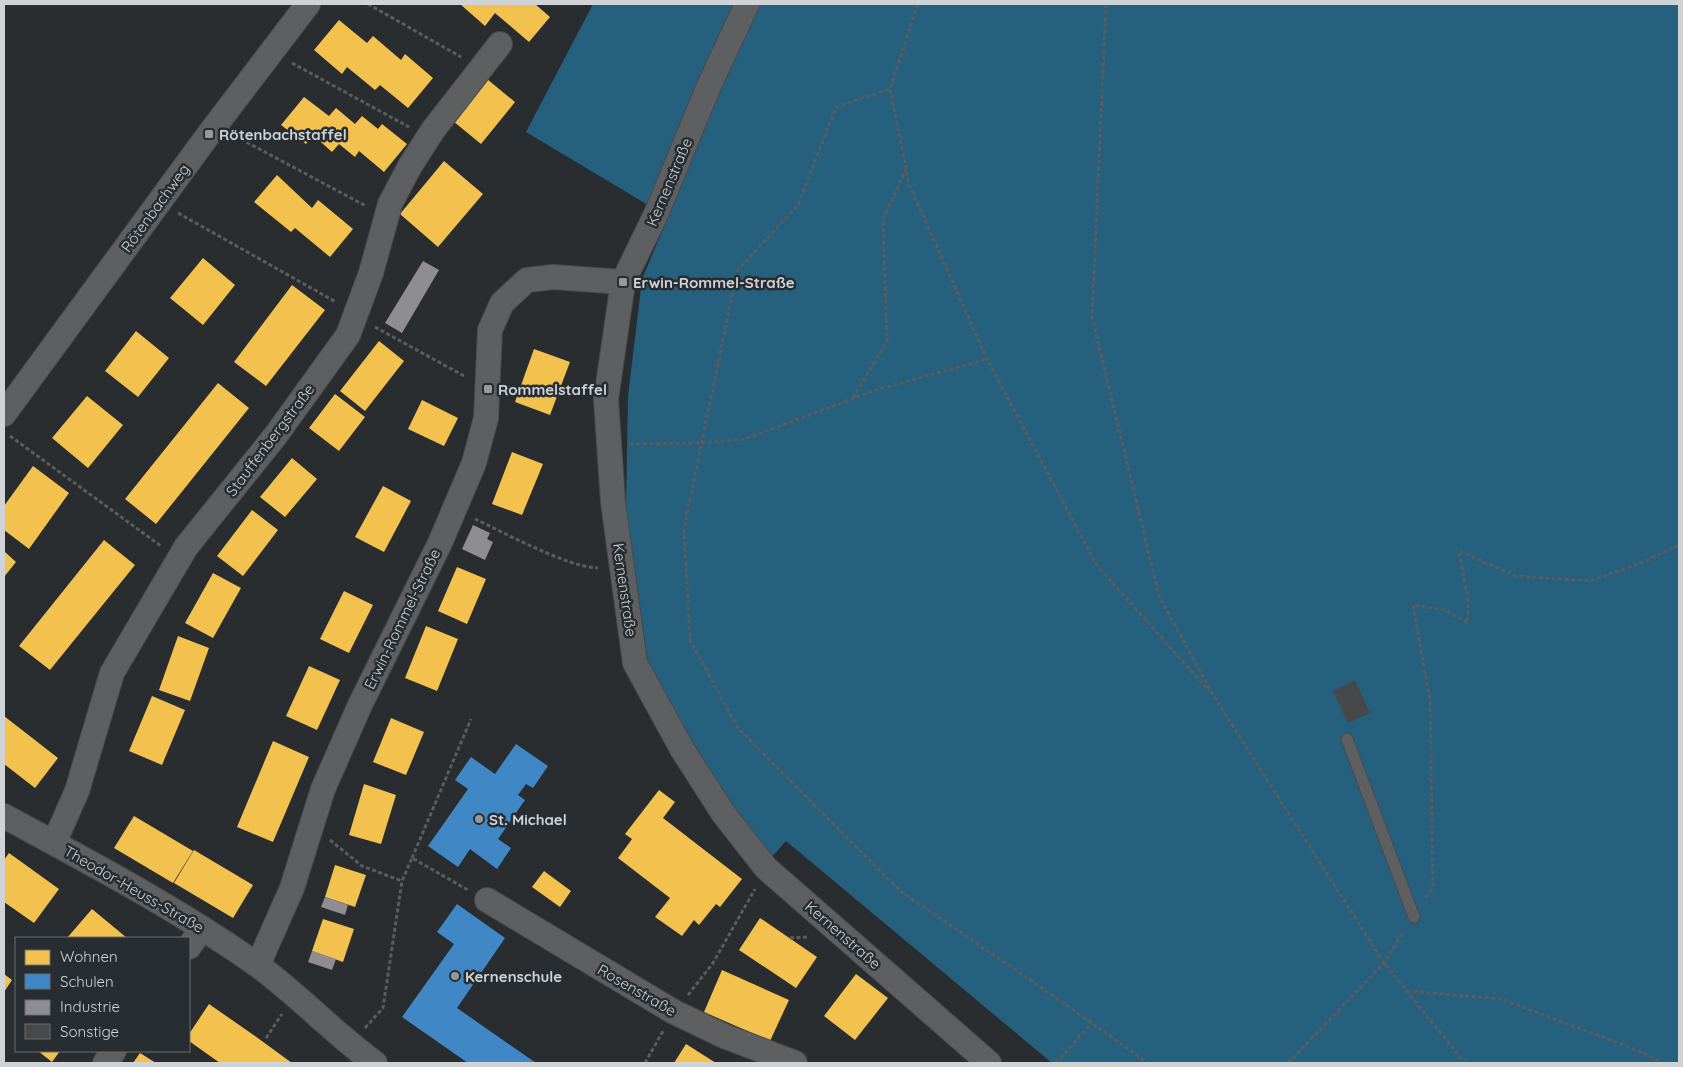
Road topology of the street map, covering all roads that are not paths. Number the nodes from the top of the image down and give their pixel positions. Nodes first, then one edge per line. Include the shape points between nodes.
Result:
1 (308, 4) edge
2 (747, 4) edge
3 (500, 44) dead end
4 (624, 282) junction
5 (4, 414) edge
6 (1346, 739) dead end
7 (4, 816) edge
8 (54, 843) junction
9 (487, 900) road end
10 (1414, 917) road end
11 (196, 937) edge
12 (258, 965) junction
13 (113, 1052) edge
14 (105, 1063) edge
15 (376, 1063) edge
16 (795, 1063) edge
17 (989, 1063) edge

1 - 5 street, Rötenbachweg
2 - 4 street, Kernenstraße
3 - 8 street, Stauffenbergstraße via 428,137 410,166 387,217 348,335 276,435 186,547 112,673 77,791
4 - 12 street, Erwin-Rommel-Straße via 553,277 527,280 502,303 490,330 486,418 479,445 440,543 360,705 323,789 292,888
4 - 17 street, Kernenstraße via 606,399 613,502 635,662 682,749 723,813 766,868
6 - 10 lane
7 - 8 street, Theodor-Heuss-Straße
8 - 11 street, Theodor-Heuss-Straße
9 - 16 street, Rosenstraße via 674,1012 724,1036
11 - 12 street, Theodor-Heuss-Straße
12 - 15 street, Theodor-Heuss-Straße via 350,1045
13 - 14 street

